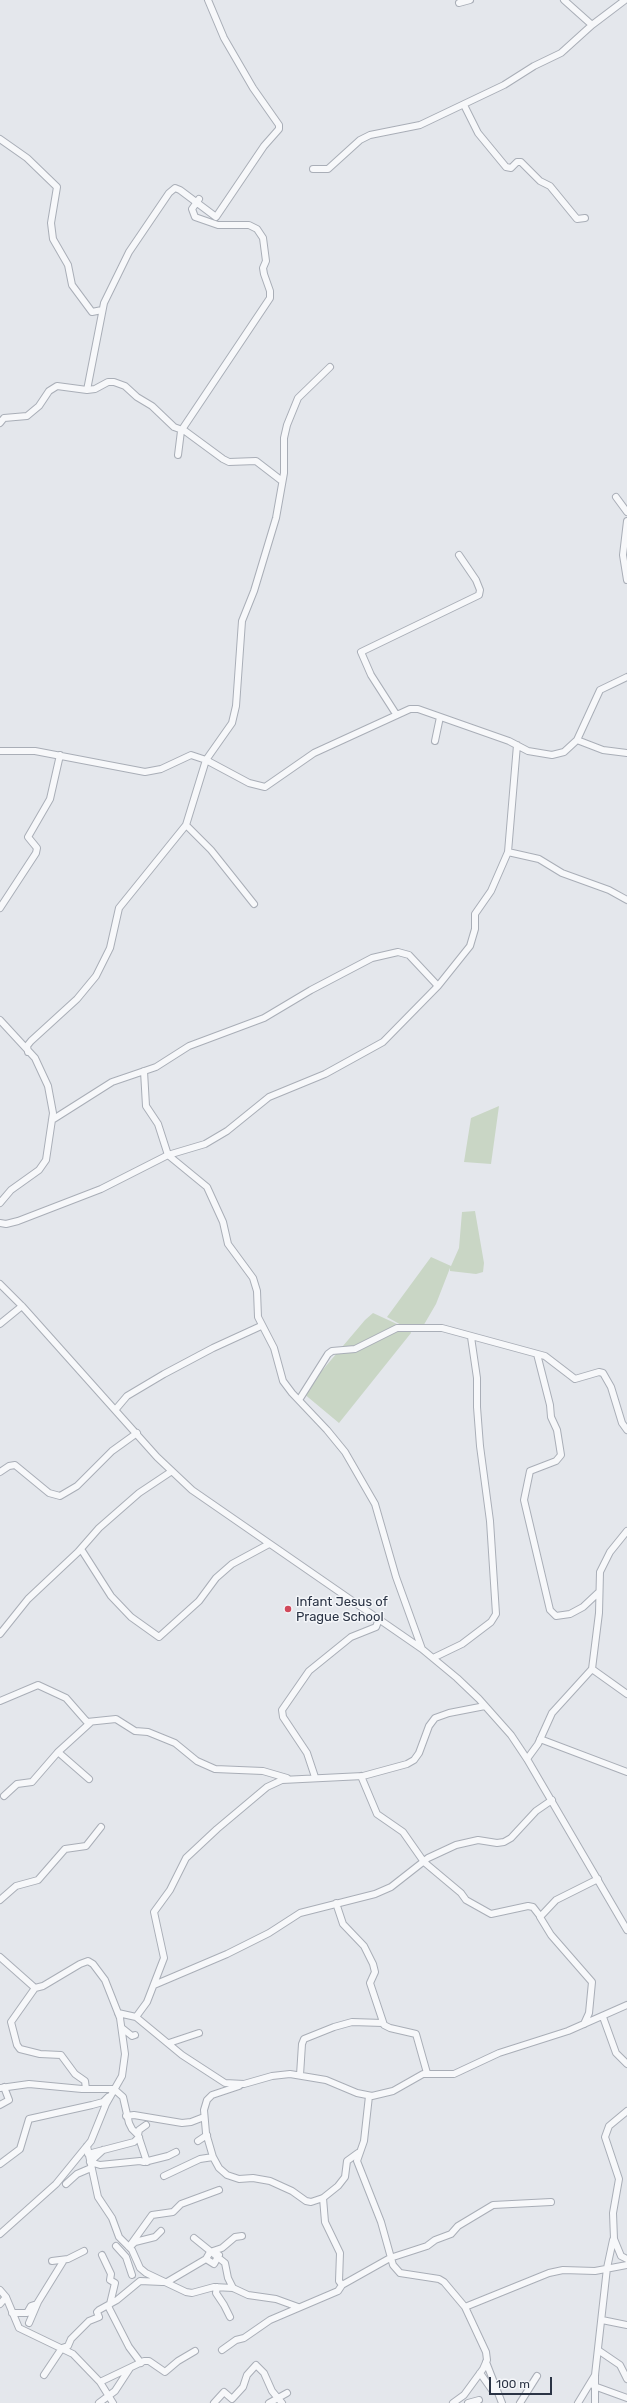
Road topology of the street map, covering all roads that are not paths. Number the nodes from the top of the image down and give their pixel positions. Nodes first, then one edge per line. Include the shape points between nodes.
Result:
1 (208, 0) edge
2 (470, 0) edge
3 (564, 0) edge
4 (625, 0) edge
5 (459, 3) dead end
6 (592, 25) junction
7 (464, 105) junction
8 (0, 139) edge
9 (313, 169) dead end
10 (198, 201) junction
11 (585, 218) dead end
12 (102, 310) junction
13 (330, 367) dead end
14 (87, 390) junction
15 (0, 423) edge
16 (182, 430) junction
17 (178, 455) dead end
18 (282, 481) junction
19 (616, 497) dead end
20 (627, 512) edge
21 (627, 521) edge
22 (459, 554) dead end
23 (627, 580) edge
24 (627, 677) edge
25 (396, 714) junction
26 (440, 717) junction
27 (577, 740) junction
28 (435, 741) dead end
29 (517, 745) junction
30 (0, 752) edge
31 (627, 753) edge
32 (60, 755) junction
33 (206, 760) junction
34 (186, 825) junction
35 (508, 852) junction
36 (627, 900) edge
37 (254, 904) dead end
38 (0, 908) edge
39 (438, 986) junction
40 (0, 1020) edge
41 (28, 1052) junction
42 (144, 1072) junction
43 (52, 1120) junction
44 (168, 1155) junction
45 (0, 1203) edge
46 (0, 1222) edge
47 (0, 1284) edge
48 (22, 1306) junction
49 (0, 1324) edge
50 (261, 1326) junction
51 (471, 1337) junction
52 (538, 1354) junction
53 (299, 1400) junction
54 (116, 1409) junction
55 (627, 1430) edge
56 (137, 1433) junction
57 (172, 1471) junction
58 (0, 1472) edge
59 (627, 1531) edge
60 (269, 1544) junction
61 (80, 1549) junction
62 (599, 1592) junction
63 (379, 1619) junction
64 (0, 1634) edge
65 (422, 1649) junction
66 (434, 1658) junction
67 (592, 1668) junction
68 (627, 1685) edge
69 (625, 1693) edge
70 (0, 1701) edge
71 (485, 1706) junction
72 (92, 1720) junction
73 (540, 1739) junction
74 (58, 1752) junction
75 (527, 1759) junction
76 (627, 1772) edge
77 (361, 1776) junction
78 (315, 1777) junction
79 (287, 1778) junction
80 (89, 1779) dead end
81 (4, 1796) dead end
82 (552, 1800) junction
83 (102, 1827) dead end
84 (424, 1862) junction
85 (598, 1879) junction
86 (0, 1900) edge
87 (336, 1903) junction
88 (540, 1916) junction
89 (627, 1930) edge
90 (0, 1956) edge
91 (154, 1985) junction
92 (35, 1988) junction
93 (627, 2005) edge
94 (118, 2013) junction
95 (136, 2017) junction
96 (603, 2017) junction
97 (383, 2023) junction
98 (584, 2024) junction
99 (122, 2028) junction
100 (198, 2033) dead end
101 (135, 2035) dead end
102 (169, 2043) junction
103 (627, 2064) edge
104 (427, 2073) junction
105 (300, 2075) junction
106 (244, 2084) junction
107 (2, 2087) edge
108 (86, 2089) junction
109 (114, 2089) junction
110 (110, 2096) junction
111 (369, 2096) junction
112 (0, 2105) edge
113 (627, 2111) edge
114 (126, 2116) junction
115 (204, 2117) junction
116 (146, 2125) dead end
117 (207, 2135) junction
118 (139, 2136) junction
119 (198, 2141) dead end
120 (87, 2146) junction
121 (103, 2150) junction
122 (176, 2152) dead end
123 (358, 2153) junction
124 (88, 2154) junction
125 (214, 2157) junction
126 (147, 2162) junction
127 (0, 2164) edge
128 (90, 2165) junction
129 (164, 2176) dead end
130 (66, 2184) dead end
131 (219, 2190) dead end
132 (323, 2198) junction
133 (552, 2202) dead end
134 (161, 2231) dead end
135 (0, 2234) edge
136 (242, 2236) dead end
137 (194, 2238) dead end
138 (614, 2239) junction
139 (116, 2246) dead end
140 (129, 2247) junction
141 (222, 2248) junction
142 (84, 2251) dead end
143 (210, 2252) junction
144 (102, 2255) dead end
145 (218, 2257) junction
146 (390, 2258) junction
147 (206, 2259) junction
148 (627, 2259) edge
149 (52, 2260) dead end
150 (64, 2260) junction
151 (128, 2265) junction
152 (139, 2265) junction
153 (627, 2265) edge
154 (607, 2268) junction
155 (132, 2275) dead end
156 (166, 2282) junction
157 (342, 2285) junction
158 (230, 2286) junction
159 (218, 2287) junction
160 (0, 2290) edge
161 (6, 2297) junction
162 (0, 2304) edge
163 (37, 2304) junction
164 (109, 2305) junction
165 (298, 2307) junction
166 (465, 2307) junction
167 (12, 2313) junction
168 (230, 2318) dead end
169 (602, 2320) junction
170 (29, 2323) dead end
171 (627, 2325) edge
172 (62, 2348) junction
173 (222, 2350) dead end
174 (598, 2350) junction
175 (195, 2351) dead end
176 (141, 2363) junction
177 (487, 2365) junction
178 (130, 2368) junction
179 (481, 2372) junction
180 (44, 2375) dead end
181 (595, 2375) junction
182 (491, 2376) junction
183 (536, 2376) dead end
184 (627, 2379) edge
185 (100, 2382) junction
186 (489, 2383) junction
187 (594, 2386) junction
188 (496, 2390) junction
189 (288, 2393) dead end
190 (108, 2396) junction
191 (627, 2398) edge
192 (479, 2400) dead end
193 (280, 2401) edge
194 (99, 2403) edge
195 (113, 2403) edge
196 (214, 2403) edge
197 (269, 2403) edge
198 (453, 2403) edge
199 (468, 2403) edge
200 (502, 2403) edge
201 (520, 2403) edge
202 (578, 2403) edge
203 (595, 2403) edge

1 - 10 street via 224,38 253,88 280,127 258,154 218,216 213,216
2 - 5 street
3 - 6 street
4 - 6 street
6 - 7 street via 561,53
7 - 9 street via 420,125 370,135 360,140 328,169
7 - 11 street via 478,133 506,167 511,168 517,162 521,162 540,181 550,186 577,219
8 - 12 street via 58,187 52,223 53,240 68,265 72,285 92,312
10 - 12 street via 179,189 172,190 129,252 109,290
10 - 16 street via 192,210 195,217 218,225 249,226 257,229 263,238 266,261 263,268 270,298
12 - 14 street
13 - 18 street via 298,398 291,412 284,438
14 - 15 street via 57,386 49,391 39,406 27,416 4,418
14 - 16 street via 95,389 106,382 118,383 152,406 174,427
16 - 17 street
16 - 18 street via 223,459 232,462 256,461
18 - 33 street via 271,540 242,621 234,716 228,730
19 - 20 street
21 - 23 street via 623,547
22 - 25 street via 473,574 480,590 479,595 361,652 371,675
24 - 27 street via 600,690
25 - 26 street via 418,709
25 - 33 street via 314,753 265,786 249,782
26 - 28 street
26 - 29 street
27 - 29 street via 564,752 552,755 528,751
27 - 31 street via 603,750
29 - 35 street
30 - 32 street via 35,750
32 - 33 street via 146,772 161,769 191,755
32 - 38 street via 50,799 29,834 29,840 37,848 36,853
33 - 34 street
34 - 37 street via 211,850
34 - 41 street via 119,908 110,948 96,976 77,999 31,1041 27,1046
35 - 36 street via 539,858 562,873 609,890
35 - 39 street via 491,891 475,914 475,929 470,946
39 - 42 street via 409,954 398,952 372,958 264,1018 189,1046
39 - 44 street via 383,1042 325,1074 269,1097 205,1144
40 - 41 street
41 - 43 street via 35,1058 48,1086
42 - 43 street via 112,1082
42 - 44 street via 146,1106 159,1128
43 - 45 street via 46,1160 39,1170 11,1190
44 - 46 street via 101,1189 18,1221 6,1224
44 - 50 street via 198,1178 211,1194 223,1222 228,1244 255,1282 257,1314
47 - 48 street
48 - 49 street
48 - 54 street
50 - 53 street via 274,1348 283,1381
50 - 54 street via 164,1374 127,1396
51 - 52 street
51 - 53 street via 444,1328 402,1328 382,1334 355,1350 333,1350
51 - 66 street via 477,1378 480,1446 490,1521 496,1614 491,1622 462,1644
52 - 55 street via 551,1359 575,1379 603,1373 612,1387 622,1423
52 - 62 street via 561,1455 556,1461 530,1470 524,1502 550,1610 556,1616 570,1614 583,1607
53 - 65 street via 345,1452 375,1504 396,1577
54 - 56 street
56 - 57 street
56 - 58 street via 112,1451 77,1486 60,1496 49,1493 15,1465
57 - 60 street via 192,1490
57 - 61 street via 117,1511
59 - 62 street via 602,1564
60 - 61 street via 232,1564 216,1578 199,1601 159,1637 131,1617 111,1596
60 - 63 street
61 - 64 street via 28,1599
62 - 67 street
63 - 65 street
63 - 78 street via 376,1627 351,1636 308,1671 282,1710 283,1717 306,1753
65 - 66 street
66 - 71 street
67 - 69 street
67 - 73 street via 552,1713
68 - 69 street
70 - 72 street via 38,1685 66,1698 84,1720
71 - 75 street via 511,1735
71 - 77 street via 435,1718 429,1726 419,1753 412,1762
72 - 74 street
72 - 79 street via 116,1719 135,1731 148,1732 169,1740 211,1768 263,1771
73 - 75 street
73 - 76 street
74 - 80 street
74 - 81 street via 32,1782 17,1784
75 - 82 street
77 - 78 street
77 - 84 street via 374,1810 382,1819 403,1832
78 - 79 street
79 - 91 street via 267,1788 199,1844 182,1864 170,1890 154,1912 164,1958
82 - 84 street via 532,1814 511,1838 504,1842 467,1842
82 - 85 street
83 - 86 street via 86,1846 65,1850 38,1880 16,1886
84 - 87 street via 391,1887 375,1894
84 - 88 street via 466,1900 489,1914 530,1906
85 - 88 street via 556,1900
85 - 89 street
87 - 91 street via 300,1913 269,1933 227,1954
87 - 97 street via 343,1924 366,1948 374,1967 370,1983
88 - 98 street via 548,1931 592,1982 589,2013
90 - 92 street
91 - 95 street via 147,2002
92 - 94 street via 90,1962 105,1980
92 - 108 street via 11,2022 17,2045 20,2049 40,2054 61,2054 75,2074 85,2081
93 - 96 street
94 - 95 street
94 - 99 street
95 - 102 street
96 - 98 street
96 - 103 street via 616,2053
97 - 104 street via 390,2028 416,2034
97 - 105 street via 366,2021 343,2024 304,2039
98 - 104 street via 498,2053 454,2074
99 - 101 street via 132,2036
99 - 109 street via 124,2066 122,2076
100 - 102 street
102 - 106 street via 216,2079 225,2083
104 - 111 street via 393,2091
105 - 106 street via 279,2075
105 - 111 street via 326,2080
106 - 115 street via 212,2095 205,2104
107 - 108 street via 29,2084
107 - 112 street via 9,2100
108 - 109 street
109 - 110 street
109 - 114 street via 123,2097
110 - 120 street via 94,2136
110 - 127 street via 103,2102 29,2119 20,2149
111 - 123 street via 364,2144
113 - 138 street via 605,2132 619,2179 613,2213
114 - 115 street via 182,2123
114 - 118 street via 132,2129
115 - 117 street
116 - 118 street via 140,2130
117 - 119 street
117 - 125 street
118 - 121 street via 134,2142
118 - 126 street
120 - 124 street
120 - 135 street via 56,2184
121 - 124 street
121 - 128 street
122 - 126 street
123 - 132 street via 346,2163 344,2179
123 - 146 street via 357,2163 366,2179 381,2222
124 - 128 street
125 - 129 street via 200,2159
125 - 132 street via 222,2172 235,2178 270,2181 308,2202
126 - 128 street
128 - 130 street
128 - 140 street via 98,2197 112,2218 119,2237
131 - 140 street via 181,2204 173,2212 152,2215 130,2242
132 - 157 street via 325,2222 340,2252
133 - 146 street via 493,2205 461,2224 450,2234 426,2246
134 - 140 street via 155,2237 135,2242
136 - 141 street via 235,2237
137 - 143 street
138 - 148 street via 621,2256
138 - 154 street
139 - 151 street via 126,2257
140 - 152 street via 136,2255
141 - 143 street
141 - 145 street
142 - 150 street
143 - 145 street
143 - 147 street
144 - 164 street via 111,2274 110,2280 115,2283
145 - 147 street via 214,2264
145 - 158 street via 225,2263
146 - 157 street
146 - 166 street via 400,2273 442,2281
147 - 156 street
149 - 150 street
150 - 163 street
151 - 152 street
151 - 155 street
152 - 156 street via 150,2275
153 - 154 street
154 - 166 street via 550,2273
154 - 169 street
156 - 159 street via 192,2293
156 - 164 street via 140,2281
157 - 165 street via 338,2291
158 - 159 street
158 - 165 street via 248,2295 276,2299
159 - 168 street via 216,2293
160 - 161 street
161 - 162 street
161 - 167 street
163 - 167 street via 31,2306 28,2313
163 - 170 street
164 - 172 street via 99,2310 97,2312 100,2317 89,2321 71,2339 68,2346
164 - 176 street via 129,2348
165 - 173 street via 270,2320
166 - 177 street via 486,2352
167 - 172 street via 19,2328 35,2338
169 - 171 street
169 - 174 street
172 - 180 street
172 - 185 street via 78,2359
174 - 181 street
174 - 184 street via 620,2365
175 - 176 street via 164,2372 148,2362
176 - 178 street
177 - 179 street
177 - 182 street
178 - 185 street
178 - 190 street via 115,2391
179 - 186 street via 481,2378
179 - 198 street via 464,2395
181 - 187 street
181 - 202 street
182 - 186 street
182 - 188 street
183 - 201 street
185 - 190 street
186 - 188 street via 492,2390
187 - 191 street
187 - 203 street
188 - 200 street
189 - 193 street
190 - 194 street
190 - 195 street
192 - 199 street
193 - 196 street via 264,2373 256,2365 247,2375 243,2387 232,2399 224,2392
193 - 197 street

